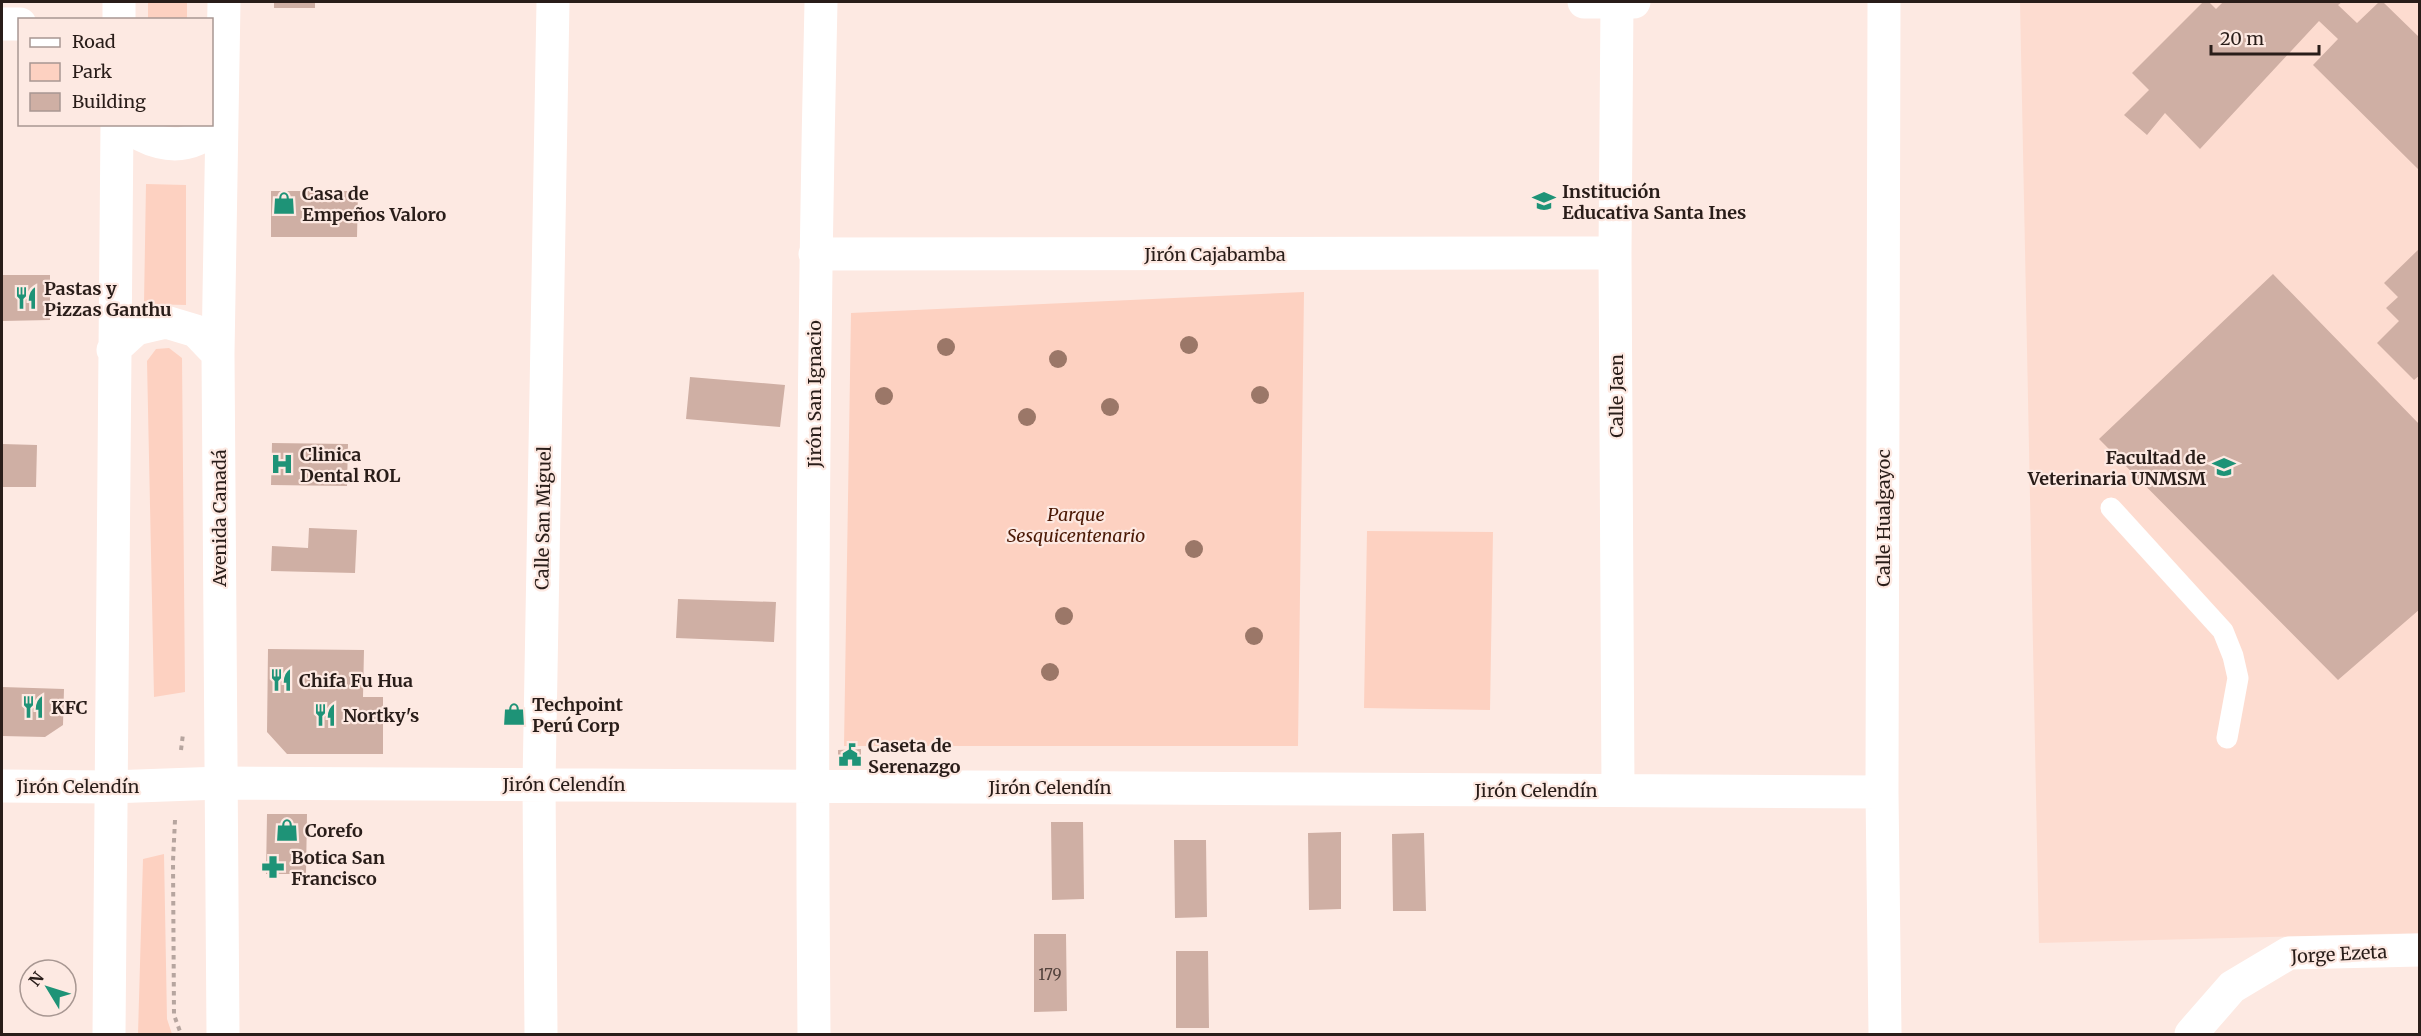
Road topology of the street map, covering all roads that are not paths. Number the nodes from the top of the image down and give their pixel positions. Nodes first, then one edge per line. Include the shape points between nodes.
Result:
1 (119, 2) edge
2 (224, 2) edge
3 (553, 2) edge
4 (821, 2) edge
5 (1584, 2) edge
6 (1617, 2) edge
7 (1634, 2) edge
8 (1884, 2) edge
9 (119, 18) edge
10 (2, 24) edge
11 (18, 24) edge
12 (221, 122) junction
13 (117, 126) edge
14 (128, 126) edge
15 (1615, 253) junction
16 (815, 254) junction
17 (113, 350) junction
18 (218, 354) junction
19 (2111, 508) dead end
20 (2227, 738) dead end
21 (221, 783) junction
22 (538, 784) junction
23 (2, 786) edge
24 (812, 786) junction
25 (110, 787) junction
26 (1618, 790) junction
27 (1882, 792) junction
28 (2420, 950) edge
29 (109, 1035) edge
30 (223, 1035) edge
31 (541, 1035) edge
32 (814, 1035) edge
33 (1885, 1035) edge
34 (2191, 1035) edge

1 - 9 street
2 - 12 street, Avenida Canadá
3 - 22 street, Calle San Miguel
4 - 16 street, Jirón San Ignacio
5 - 6 street
6 - 7 street
6 - 15 street, Calle Jaen
8 - 27 street, Calle Hualgayoc
10 - 11 street
12 - 14 street via 197,140 168,145 139,136
12 - 18 street, Avenida Canadá
13 - 17 street
15 - 16 street, Jirón Cajabamba
15 - 26 street, Calle Jaen
16 - 24 street, Jirón San Ignacio
17 - 18 street via 136,329 166,322 196,331
17 - 25 street
18 - 21 street, Avenida Canadá
19 - 20 lane via 2223,632 2234,656 2238,678
21 - 22 street, Jirón Celendín
21 - 25 street, Jirón Celendín
21 - 30 street, Avenida Canadá
22 - 24 street, Jirón Celendín
22 - 31 street, Calle San Miguel
23 - 25 street, Jirón Celendín
24 - 26 street, Jirón Celendín
24 - 32 street, Jirón San Ignacio
25 - 29 street
26 - 27 street, Jirón Celendín
27 - 33 street, Calle Hualgayoc
28 - 34 street, Jorge Ezeta via 2289,953 2232,987

